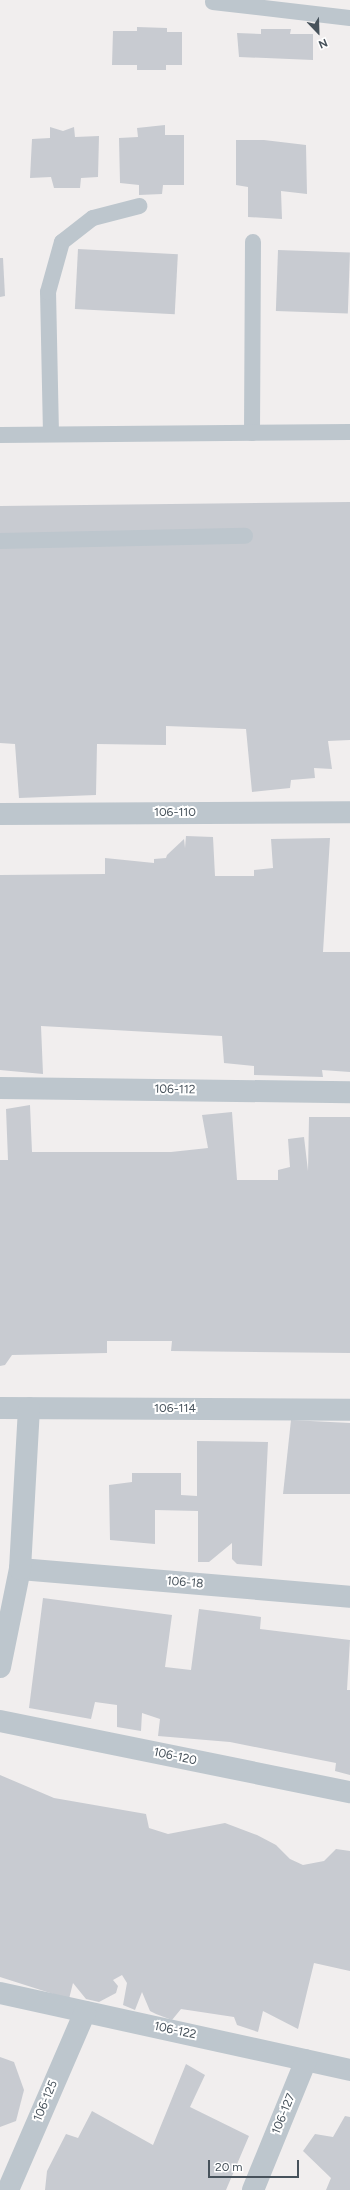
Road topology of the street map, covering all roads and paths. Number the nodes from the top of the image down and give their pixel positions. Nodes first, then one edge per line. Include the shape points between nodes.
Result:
1 (213, 2) dead end
2 (350, 18) edge
3 (139, 206) dead end
4 (253, 242) dead end
5 (350, 432) edge
6 (252, 433) junction
7 (51, 434) junction
8 (0, 435) edge
9 (245, 536) dead end
10 (0, 541) edge
11 (350, 812) edge
12 (0, 814) edge
13 (0, 1088) edge
14 (350, 1092) edge
15 (0, 1408) edge
16 (29, 1408) junction
17 (350, 1410) edge
18 (20, 1569) junction
19 (350, 1597) edge
20 (0, 1667) edge
21 (0, 1721) edge
22 (350, 1792) edge
23 (0, 1993) edge
24 (85, 2012) junction
25 (306, 2060) junction
26 (350, 2070) edge
27 (8, 2190) edge
28 (253, 2190) edge

1 - 2 lane
3 - 7 lane via 93,218 62,242 48,292
4 - 6 lane
5 - 6 lane
6 - 7 lane
7 - 8 lane
9 - 10 lane
11 - 12 street, 106-110
13 - 14 street, 106-112
15 - 16 street, 106-114
16 - 17 street, 106-114
16 - 18 street
18 - 19 street, 106-18
18 - 20 street
21 - 22 street, 106-120
23 - 24 street, 106-122
24 - 25 street, 106-122
24 - 27 street, 106-125
25 - 26 street, 106-122
25 - 28 street, 106-127

